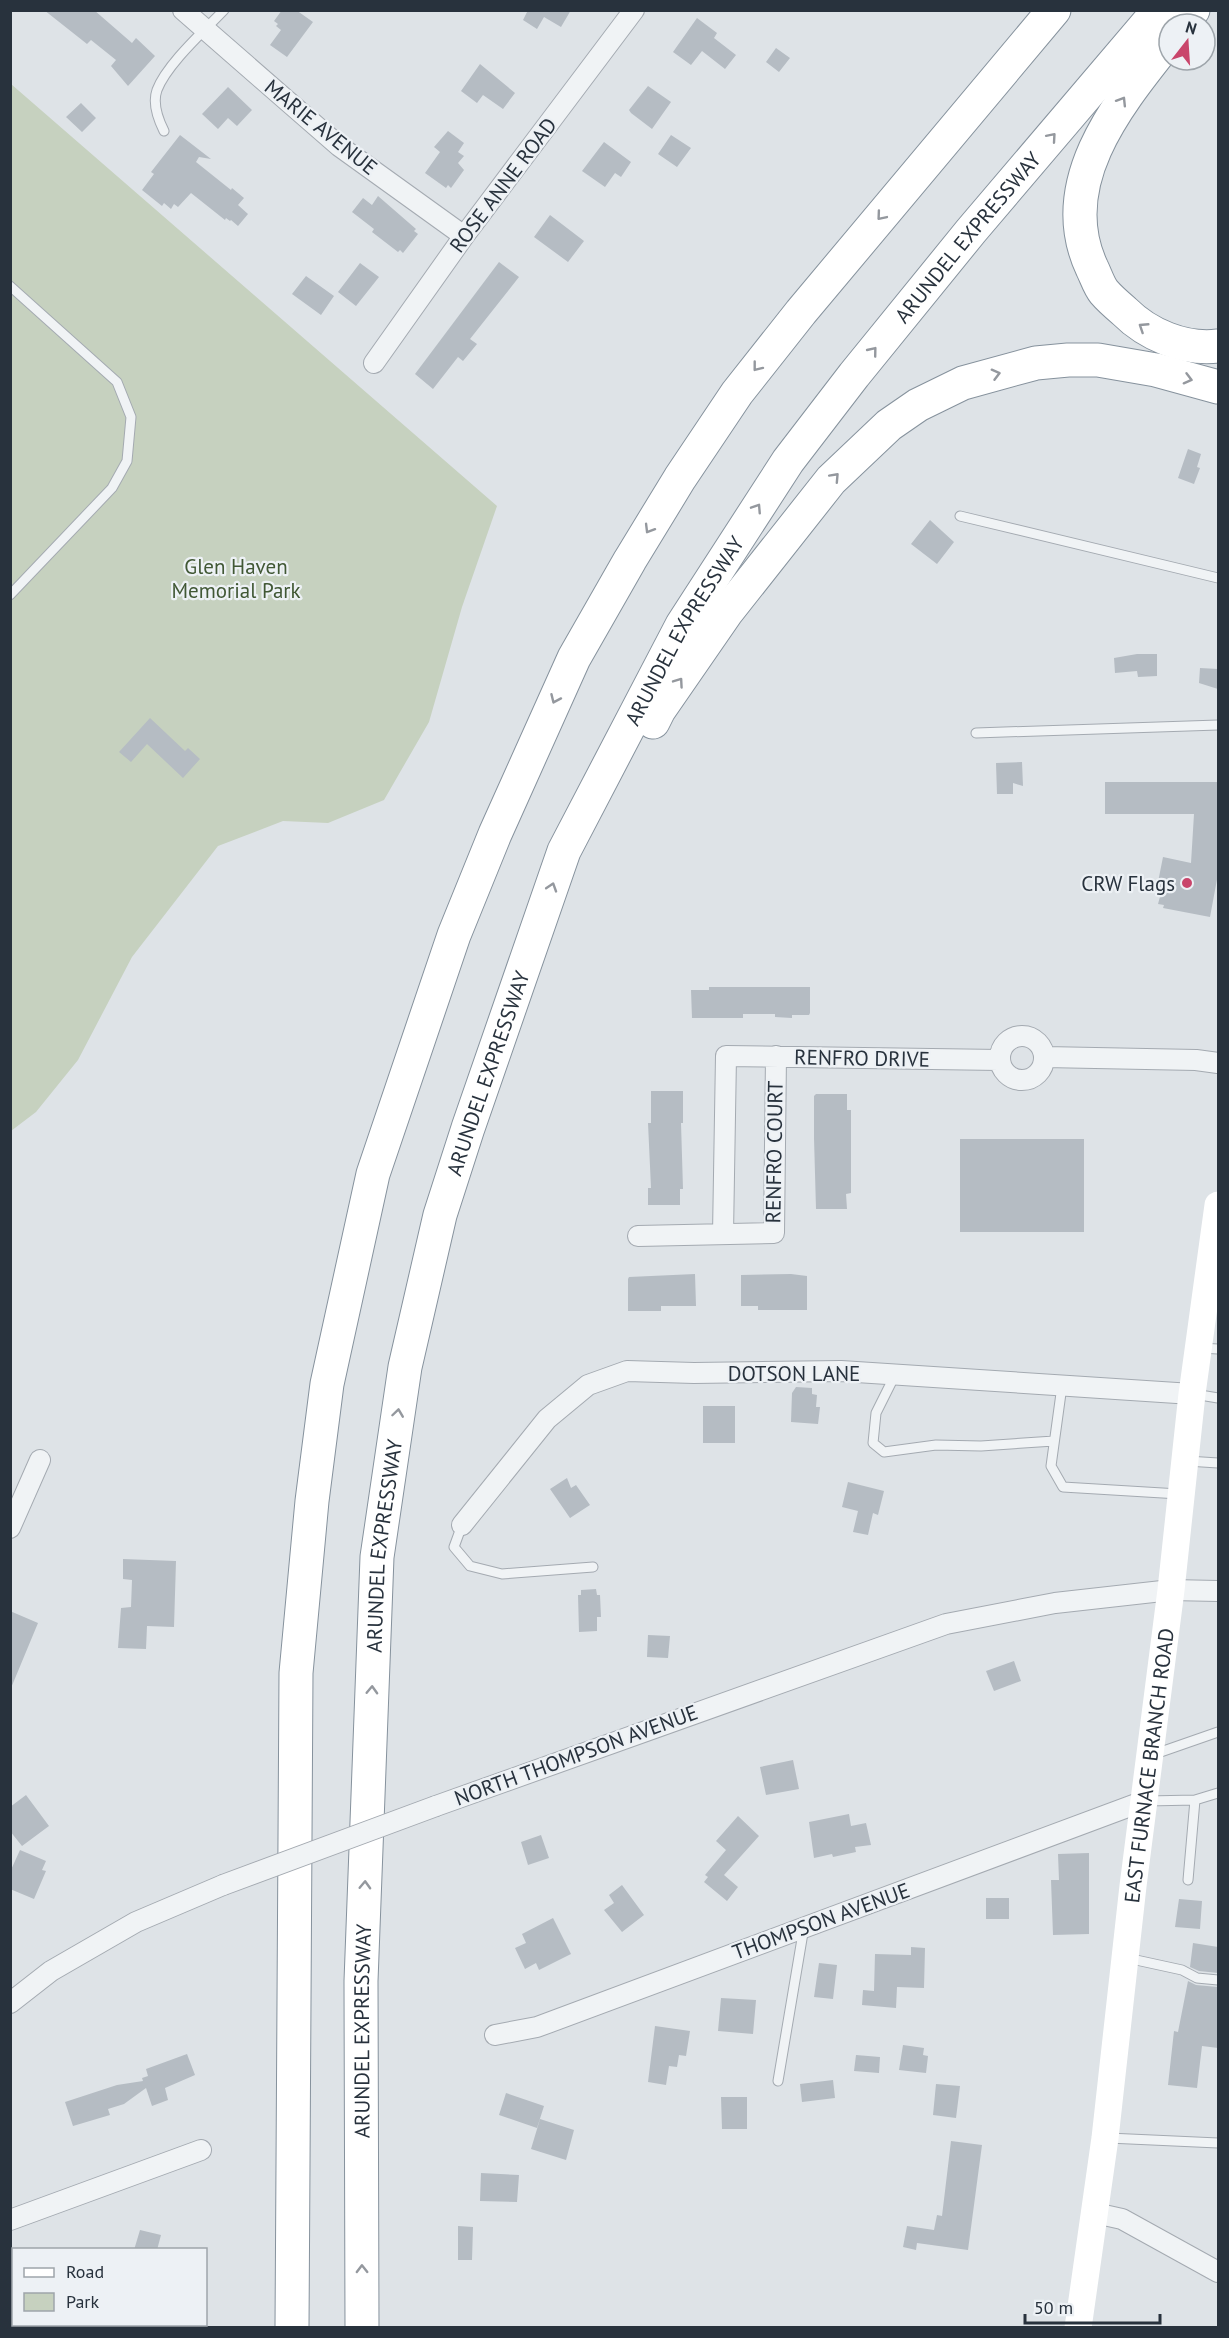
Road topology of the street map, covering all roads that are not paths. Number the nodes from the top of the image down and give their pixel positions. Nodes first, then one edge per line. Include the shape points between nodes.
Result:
1 (183, 10) edge
2 (224, 10) edge
3 (634, 10) edge
4 (1024, 10) edge
5 (1054, 10) edge
6 (1159, 10) edge
7 (205, 30) junction
8 (1157, 55) edge
9 (164, 132) dead end
10 (904, 189) junction
11 (464, 236) junction
12 (10, 286) edge
13 (1218, 346) edge
14 (374, 363) dead end
15 (1218, 387) edge
16 (960, 516) dead end
17 (1218, 578) edge
18 (10, 595) edge
19 (1218, 724) edge
20 (976, 733) dead end
21 (564, 851) junction
22 (776, 1056) junction
23 (1045, 1057) junction
24 (999, 1060) junction
25 (1218, 1063) edge
26 (1218, 1205) edge
27 (723, 1234) junction
28 (638, 1236) dead end
29 (1208, 1349) edge
30 (895, 1375) junction
31 (1062, 1386) junction
32 (1192, 1394) junction
33 (1218, 1398) edge
34 (1054, 1441) junction
35 (40, 1460) dead end
36 (1185, 1461) junction
37 (1218, 1463) edge
38 (1181, 1494) junction
39 (462, 1525) joint
40 (10, 1528) edge
41 (593, 1567) dead end
42 (1171, 1590) junction
43 (1218, 1591) edge
44 (1218, 1732) edge
45 (1150, 1756) junction
46 (1218, 1794) edge
47 (1195, 1800) junction
48 (1144, 1801) junction
49 (1188, 1880) dead end
50 (804, 1928) junction
51 (1125, 1958) junction
52 (1218, 1980) edge
53 (10, 2003) edge
54 (495, 2035) dead end
55 (778, 2081) dead end
56 (1105, 2138) junction
57 (1218, 2144) edge
58 (201, 2150) dead end
59 (1095, 2213) junction
60 (11, 2221) edge
61 (1218, 2272) edge
62 (292, 2328) edge
63 (362, 2328) edge
64 (1078, 2328) edge

1 - 7 street, MARIE AVENUE
2 - 7 lane
3 - 11 street, ROSE ANNE ROAD
4 - 10 highway via 918,146
5 - 10 highway
21 -> 6 highway, ARUNDEL EXPRESSWAY via 682,625 788,461 957,249
7 - 9 lane via 174,63 157,91 156,114
7 - 11 street, MARIE AVENUE via 339,146
13 -> 8 highway via 1203,348 1149,332 1103,291 1085,253 1080,224 1088,165 1103,130
10 -> 62 highway via 737,393 680,478 574,658 454,935 373,1174 327,1384 296,1673
11 - 14 street, ROSE ANNE ROAD
12 - 18 lane via 117,382 131,417 127,460 112,488
21 -> 15 highway via 632,764 659,710 726,613 831,480 889,424 963,382 1036,363 1098,360
16 - 17 lane
19 - 20 lane
63 -> 21 highway, ARUNDEL EXPRESSWAY via 361,1981 377,1557 405,1367 440,1215
22 - 24 street, RENFRO DRIVE
22 - 27 street, RENFRO COURT via 774,1233
22 - 27 street, RENFRO DRIVE via 726,1056
23 - 24 street via 1041,1070 1030,1080 1016,1081 1004,1073
23 - 24 street via 1040,1043 1027,1036 1013,1037 1002,1046
23 - 25 street
26 - 29 main road, EAST FURNACE BRANCH ROAD
27 - 28 street, RENFRO COURT
29 - 32 main road, EAST FURNACE BRANCH ROAD
30 - 31 street, DOTSON LANE
30 - 34 lane via 876,1413 873,1443 884,1452 936,1445
30 - 39 street, DOTSON LANE via 841,1371 627,1371 588,1385 547,1419
31 - 32 street, DOTSON LANE
31 - 34 lane
32 - 33 lane
32 - 36 main road, EAST FURNACE BRANCH ROAD
34 - 38 lane via 1051,1466 1063,1487
35 - 40 street
36 - 37 lane
36 - 38 main road, EAST FURNACE BRANCH ROAD
38 - 42 main road, EAST FURNACE BRANCH ROAD
39 - 41 lane via 454,1547 470,1566 502,1574
42 - 43 street, NORTH THOMPSON AVENUE
42 - 45 main road, EAST FURNACE BRANCH ROAD
42 - 53 street, NORTH THOMPSON AVENUE, bridge via 1055,1603 946,1624 223,1885 136,1922 51,1971
44 - 45 lane
45 - 48 main road, EAST FURNACE BRANCH ROAD
46 - 47 lane
47 - 48 lane
47 - 49 lane
48 - 50 street, THOMPSON AVENUE
48 - 51 main road, EAST FURNACE BRANCH ROAD
50 - 54 street, THOMPSON AVENUE via 537,2027
50 - 55 lane
51 - 52 lane
51 - 56 main road, EAST FURNACE BRANCH ROAD
56 - 57 lane
56 - 59 main road, EAST FURNACE BRANCH ROAD
58 - 60 street
59 - 61 street via 1122,2219
59 - 64 main road, EAST FURNACE BRANCH ROAD

